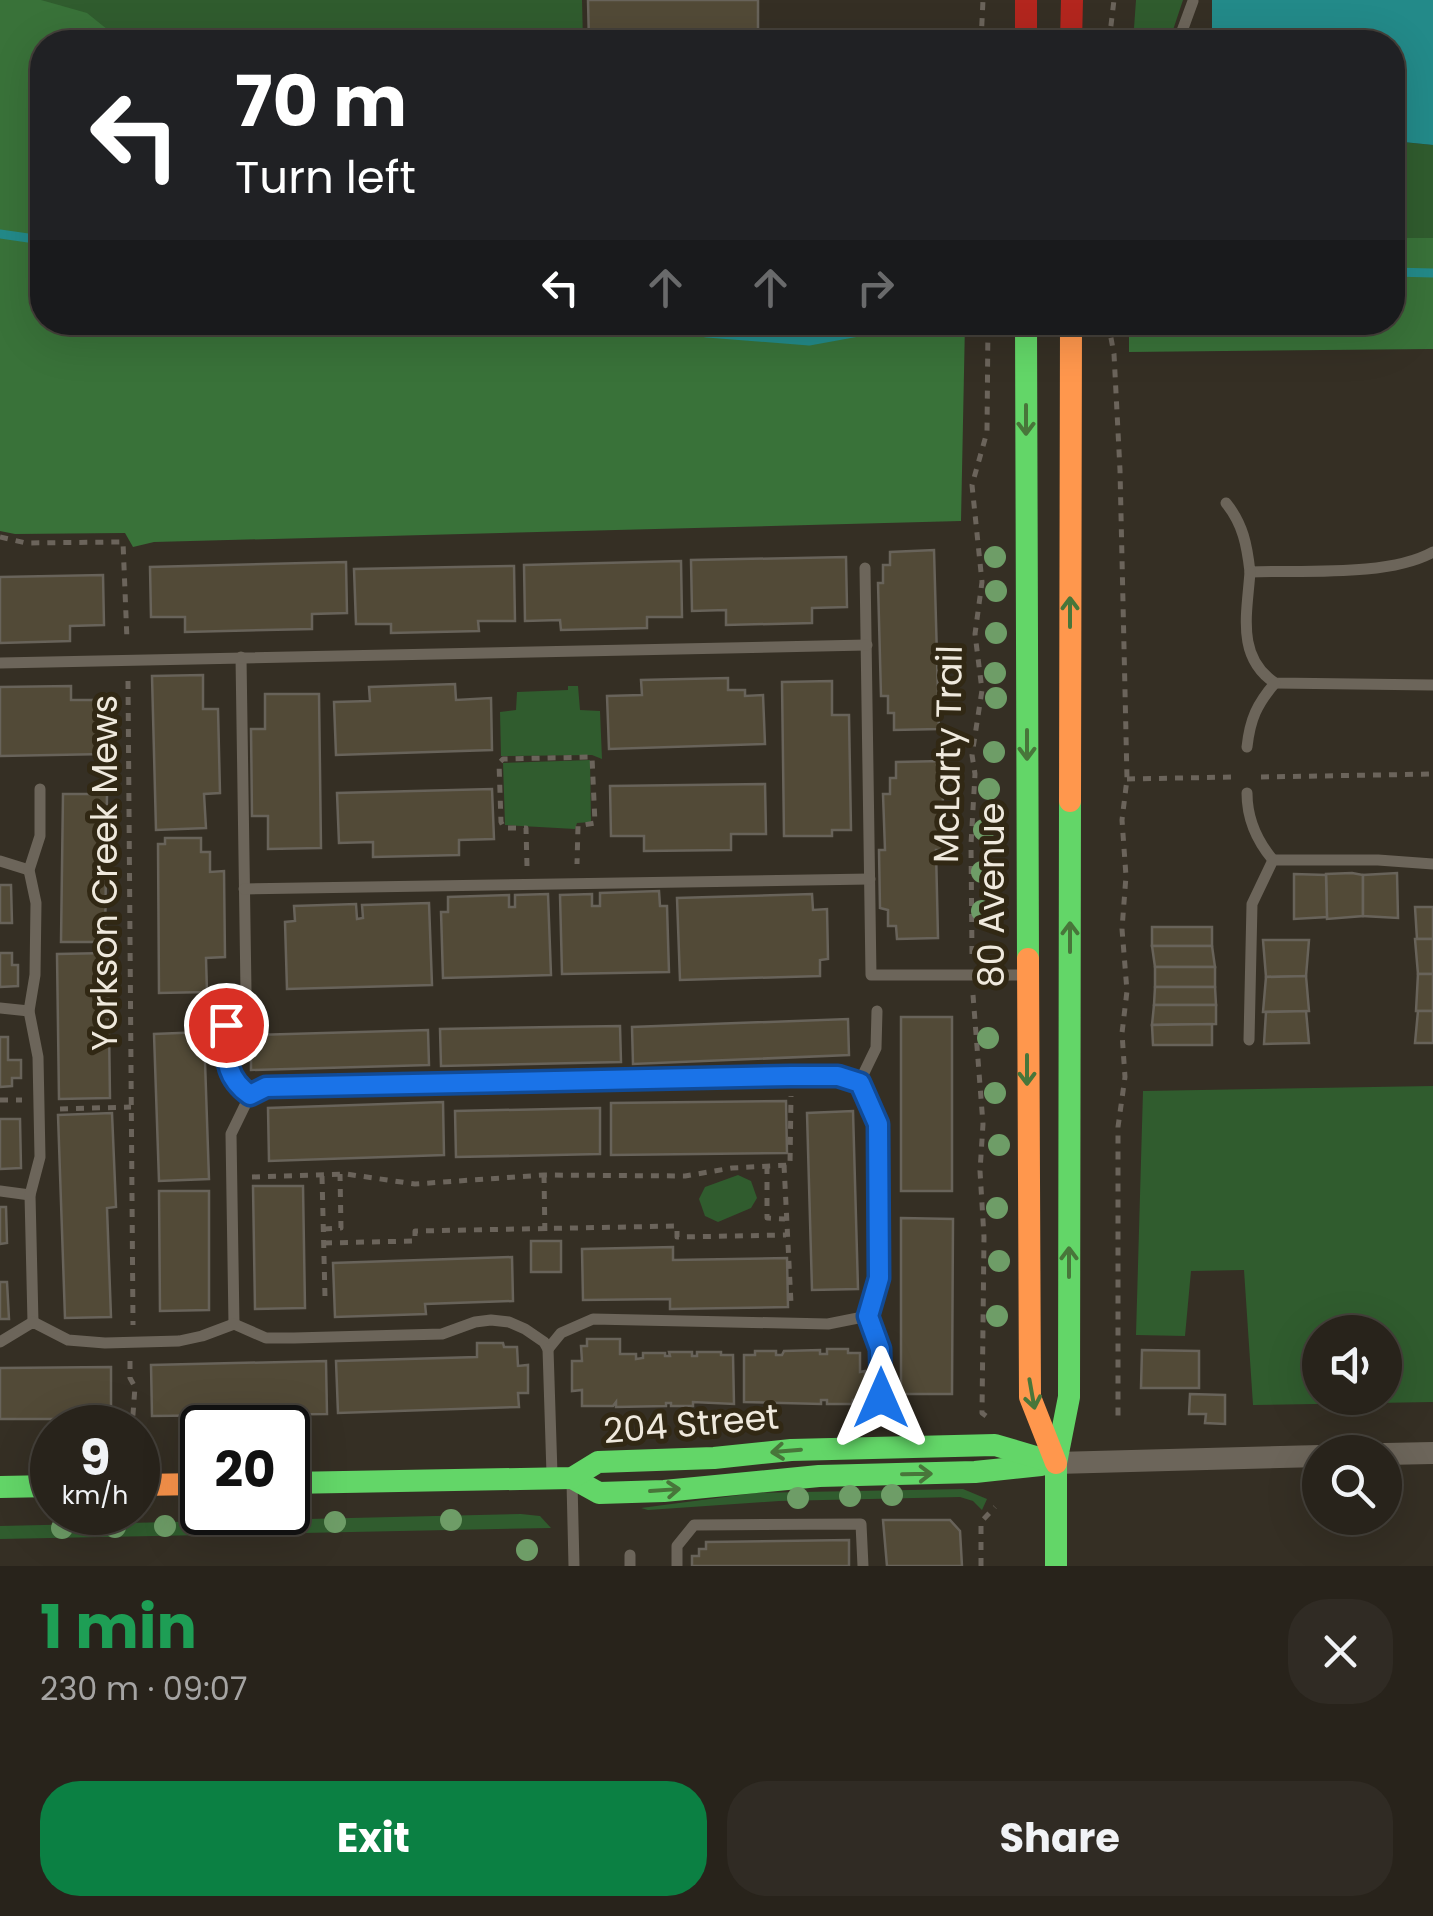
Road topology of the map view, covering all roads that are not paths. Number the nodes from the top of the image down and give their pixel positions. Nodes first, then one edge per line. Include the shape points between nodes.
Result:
1 (1026, 0) edge
2 (1072, 0) edge
3 (1193, 1) edge
4 (1026, 30) edge
5 (1072, 30) edge
6 (1182, 30) edge
7 (1026, 335) edge
8 (1071, 335) edge
9 (1226, 503) dead end
10 (1433, 552) edge
11 (865, 568) dead end
12 (1250, 572) junction
13 (867, 645) junction
14 (241, 658) junction
15 (0, 663) edge
16 (1275, 683) junction
17 (1433, 685) edge
18 (1247, 747) dead end
19 (40, 789) dead end
20 (1246, 793) dead end
21 (0, 860) edge
22 (1273, 860) junction
23 (1433, 864) edge
24 (29, 870) junction
25 (870, 879) junction
26 (244, 889) junction
27 (1027, 974) junction
28 (246, 992) dead end
29 (0, 1008) edge
30 (29, 1011) junction
31 (878, 1011) dead end
32 (226, 1025) dead end
33 (1250, 1040) dead end
34 (860, 1083) junction
35 (250, 1095) junction
36 (0, 1191) edge
37 (30, 1195) junction
38 (868, 1316) junction
39 (34, 1322) junction
40 (234, 1324) junction
41 (0, 1342) edge
42 (548, 1349) junction
43 (881, 1398) dead end
44 (1433, 1453) edge
45 (1402, 1454) edge
46 (1302, 1456) edge
47 (1056, 1463) junction
48 (562, 1478) junction
49 (310, 1483) edge
50 (30, 1486) edge
51 (0, 1487) edge
52 (574, 1566) edge
53 (677, 1566) edge
54 (863, 1566) edge
55 (1056, 1566) edge

1 - 4 main road
2 - 5 main road
3 - 6 lane
7 -> 27 main road, 80 Avenue
47 -> 8 main road, 80 Avenue via 1069,1397
9 - 12 lane via 1247,542
10 - 12 lane via 1388,567
11 - 13 lane
12 - 16 lane via 1251,659
13 - 14 lane
13 - 25 lane
14 - 15 lane
14 - 26 lane
16 - 17 lane
16 - 18 lane via 1250,720
19 - 24 lane via 40,836
20 - 22 lane via 1247,812
21 - 24 lane
22 - 23 lane
22 - 33 lane via 1252,904
24 - 30 lane via 36,903
25 - 26 lane
25 - 27 lane via 872,975
26 - 28 lane
27 -> 47 main road, 80 Avenue via 1030,1396
29 - 30 lane
30 - 37 lane via 38,1057 40,1157
31 - 34 lane via 876,1048
32 - 35 lane via 234,1084
34 - 35 lane via 791,1076 266,1087
34 - 38 lane via 878,1124 879,1278
35 - 40 lane via 231,1134
36 - 37 lane
37 - 39 lane
38 - 42 lane via 828,1324 593,1318 556,1337
38 - 43 lane via 880,1349
39 - 40 lane via 68,1340 105,1343 179,1341
39 - 41 lane
40 - 42 lane via 266,1338 294,1338 442,1334 491,1320 524,1329
42 - 48 lane
44 - 45 street
46 - 47 street, 204 Street
47 - 48 main road, 204 Street via 995,1446 791,1450 598,1462
47 - 55 main road, 80 Avenue
48 - 49 main road, 204 Street
48 - 52 lane
50 - 51 main road
53 - 54 lane via 677,1546 694,1525 861,1524

